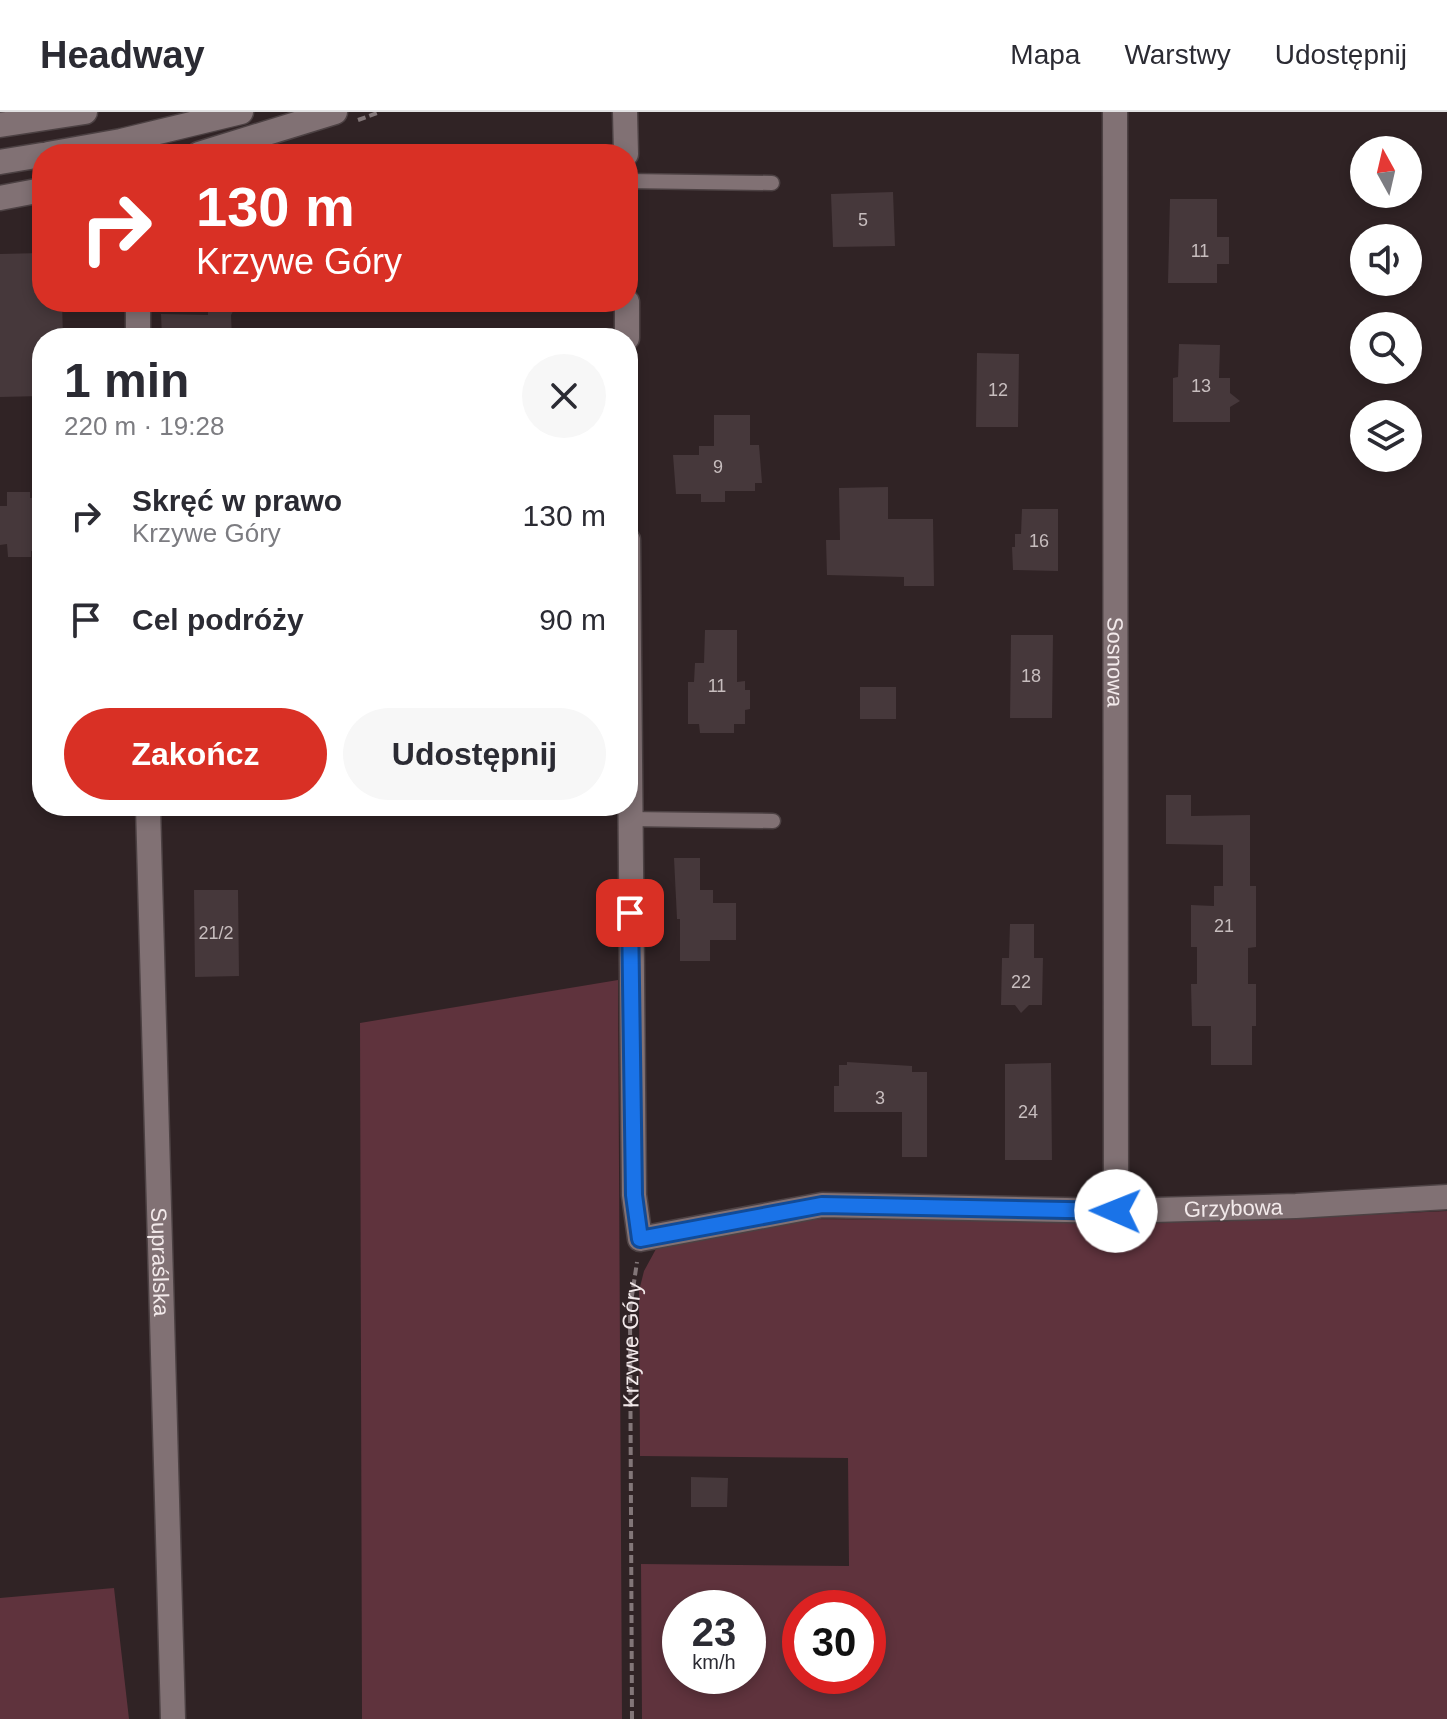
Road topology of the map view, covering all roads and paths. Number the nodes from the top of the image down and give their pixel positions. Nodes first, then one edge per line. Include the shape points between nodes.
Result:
1 (85, 112) edge
2 (241, 112) edge
3 (335, 112) edge
4 (625, 112) edge
5 (1115, 112) edge
6 (0, 125) edge
7 (103, 144) edge
8 (231, 144) edge
9 (626, 144) edge
10 (32, 156) edge
11 (0, 162) edge
12 (638, 181) edge
13 (772, 183) dead end
14 (32, 192) edge
15 (0, 198) edge
16 (148, 816) edge
17 (629, 816) edge
18 (629, 819) junction
19 (773, 821) dead end
20 (1447, 1197) edge
21 (1116, 1211) junction
22 (640, 1239) junction
23 (173, 1719) edge
24 (632, 1719) edge

1 - 6 street
2 - 7 street
3 - 8 street
4 - 9 street
5 - 21 street, Sosnowa
10 - 11 street
12 - 13 lane
14 - 15 street
16 - 23 street, Supraślska
17 - 18 street
18 - 19 lane
18 - 22 street via 634,1195
20 - 21 street, Grzybowa
21 - 22 street, Grzybowa via 822,1205
22 - 24 path, Krzywe Góry via 630,1309

